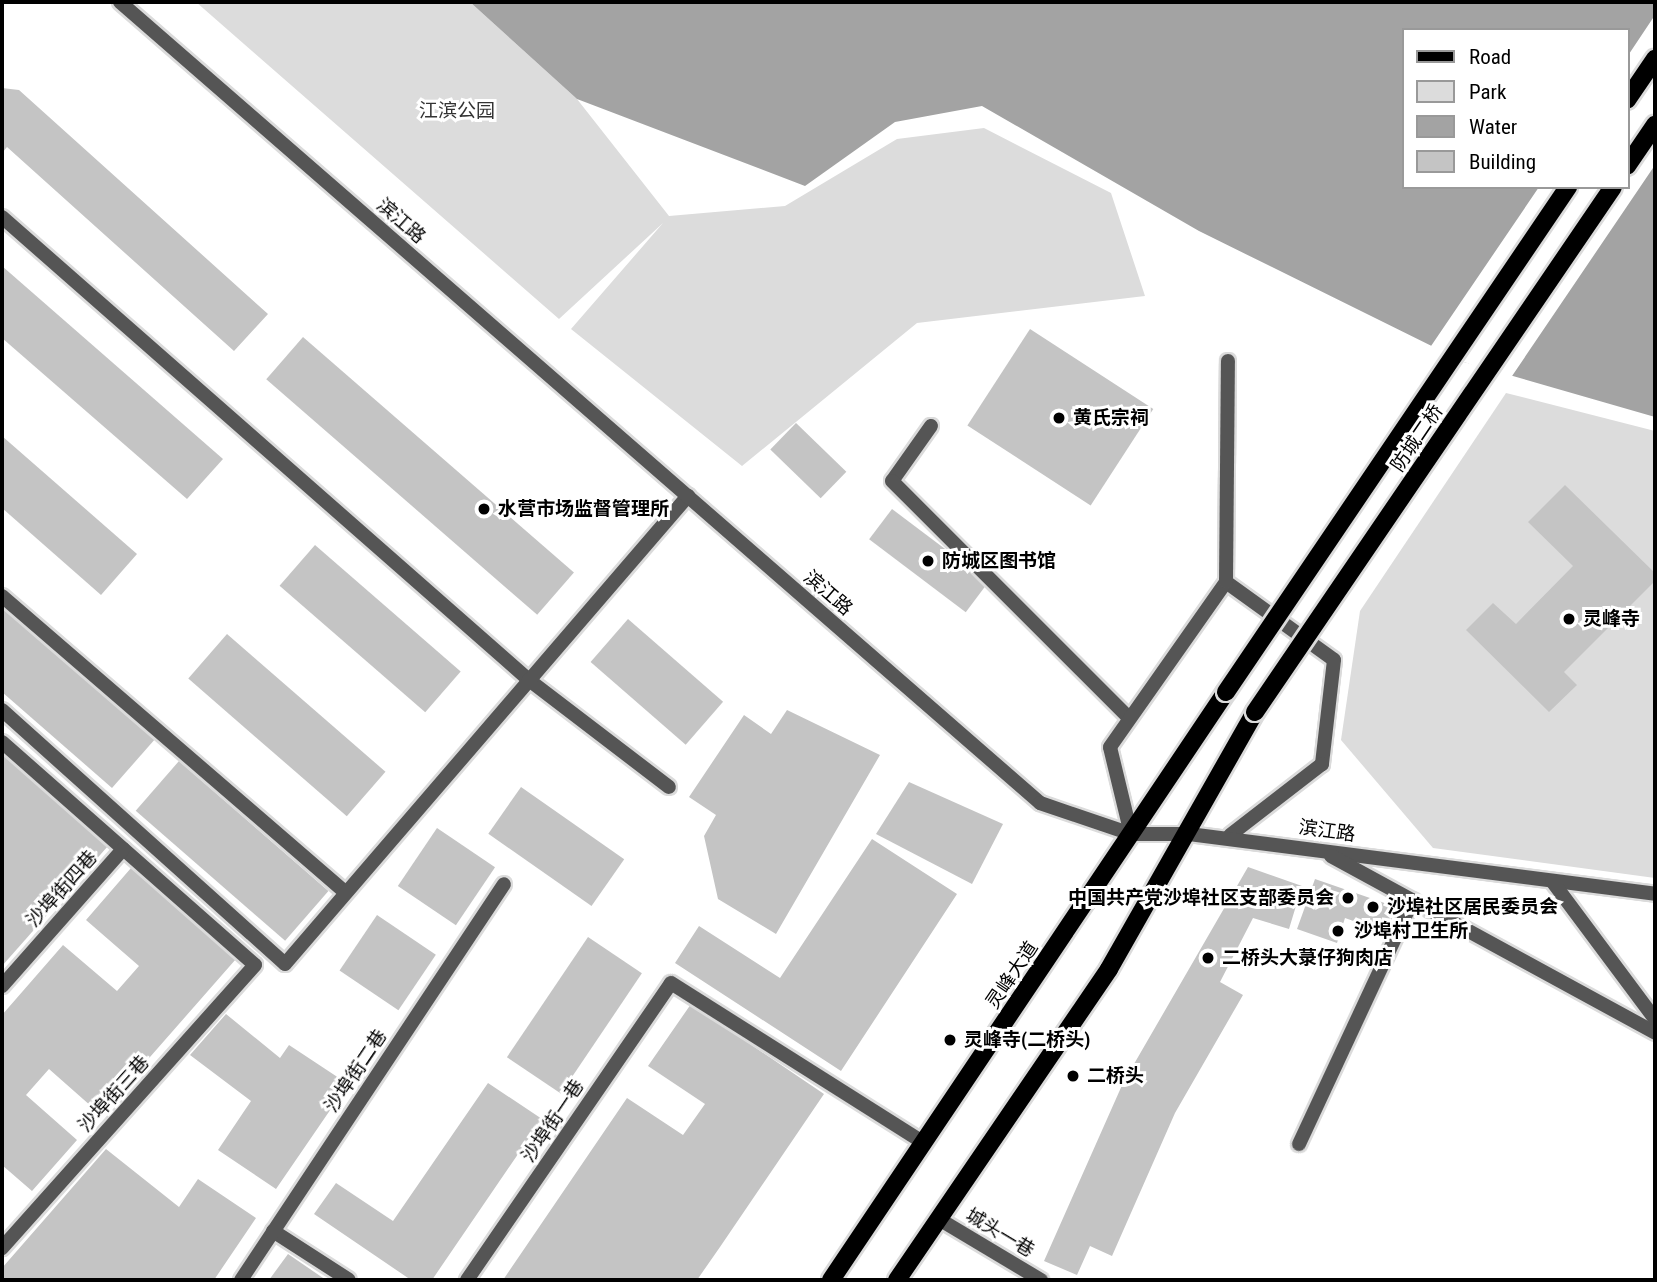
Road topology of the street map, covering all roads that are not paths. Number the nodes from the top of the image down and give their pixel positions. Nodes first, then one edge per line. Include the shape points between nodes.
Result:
1 (120, 2) edge
2 (1655, 59) edge
3 (1629, 97) edge
4 (1655, 125) edge
5 (1629, 163) edge
6 (1567, 189) edge
7 (1612, 189) edge
8 (2, 216) edge
9 (1227, 361) dead end
10 (931, 426) dead end
11 (688, 496) junction
12 (1226, 582) junction
13 (2, 596) edge
14 (529, 680) junction
15 (1226, 692) joint
16 (2, 710) edge
17 (1129, 718) junction
18 (2, 742) edge
19 (669, 787) dead end
20 (1131, 834) junction
21 (1189, 834) junction
22 (1230, 835) junction
23 (123, 849) junction
24 (1322, 851) junction
25 (1552, 881) junction
26 (504, 884) dead end
27 (346, 893) junction
28 (1655, 894) edge
29 (1413, 900) junction
30 (2, 986) edge
31 (1655, 1019) edge
32 (1655, 1033) edge
33 (924, 1143) junction
34 (1299, 1144) dead end
35 (939, 1219) junction
36 (274, 1231) junction
37 (2, 1248) edge
38 (240, 1280) edge
39 (349, 1280) edge
40 (467, 1280) edge
41 (831, 1280) edge
42 (897, 1280) edge
43 (1041, 1280) edge

1 - 11 street, 滨江路
2 - 3 main road
4 - 5 main road
6 - 15 main road, 防城二桥, bridge
7 - 21 main road, 防城二桥, bridge via 1255,712
8 - 14 street
9 - 12 street
10 - 17 street via 892,481
11 - 14 street
11 - 20 street, 滨江路 via 1040,803
12 - 17 street
12 - 22 street via 1334,660 1322,764
13 - 27 street
14 - 19 street
14 - 27 street
15 - 20 main road, 灵峰大道
16 - 27 street via 285,964
17 - 20 street via 1110,747
18 - 23 street
20 - 21 street, 滨江路
20 - 33 main road, 灵峰大道
21 - 22 street, 滨江路
21 - 35 main road via 1110,969
22 - 24 street, 滨江路
23 - 30 street, 沙埠街四巷
23 - 37 street, 沙埠街三巷 via 255,965
24 - 25 street, 滨江路
24 - 29 street
25 - 28 street, 滨江路
25 - 31 street
26 - 36 street, 沙埠街二巷
29 - 32 street
29 - 34 street
33 - 40 street, 沙埠街一巷 via 671,983
33 - 41 main road, 灵峰大道
35 - 42 main road
35 - 43 street, 城头一巷
36 - 38 street, 沙埠街二巷
36 - 39 street

